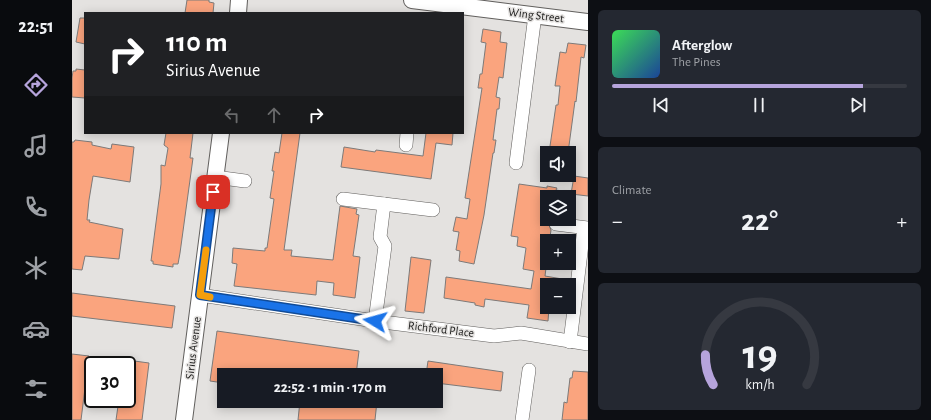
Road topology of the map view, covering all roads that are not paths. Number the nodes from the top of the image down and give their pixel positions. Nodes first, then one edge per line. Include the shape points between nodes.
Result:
1 (240, 0) edge
2 (412, 0) edge
3 (238, 12) edge
4 (535, 15) junction
5 (588, 22) edge
6 (221, 134) edge
7 (516, 163) dead end
8 (215, 177) junction
9 (245, 181) dead end
10 (343, 199) dead end
11 (384, 204) junction
12 (433, 210) dead end
13 (571, 226) edge
14 (586, 228) edge
15 (200, 295) junction
16 (375, 321) junction
17 (570, 342) junction
18 (588, 344) edge
19 (529, 370) dead end
20 (184, 420) edge
21 (522, 420) edge

1 - 3 street
2 - 4 street, Wing Street
4 - 5 street, Wing Street
4 - 7 street
6 - 8 street, Sirius Avenue
8 - 9 street
8 - 15 street, Sirius Avenue
10 - 11 street
11 - 12 street
11 - 16 street via 380,238 385,246
13 - 14 street
14 - 17 street
15 - 16 street, Richford Place
15 - 20 street, Sirius Avenue
16 - 17 street, Richford Place via 494,336 521,333
17 - 18 street, Richford Place
19 - 21 street

